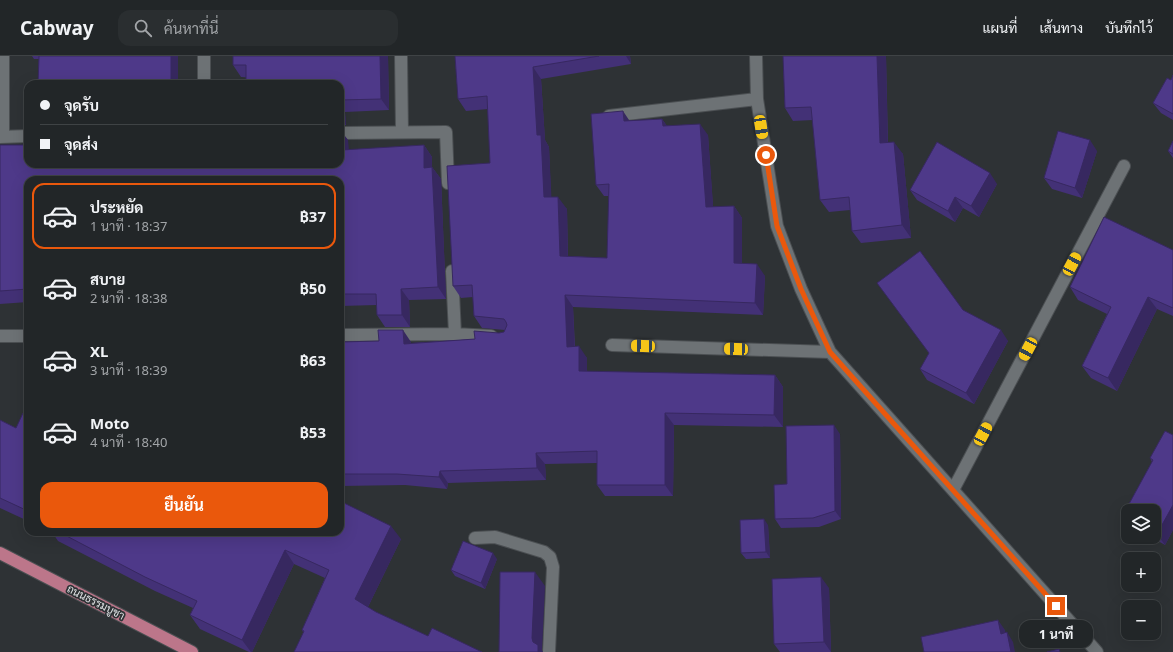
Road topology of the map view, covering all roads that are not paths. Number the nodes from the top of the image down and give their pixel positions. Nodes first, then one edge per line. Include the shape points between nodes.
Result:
1 (3, 56) edge
2 (204, 56) edge
3 (401, 56) edge
4 (756, 56) edge
5 (204, 80) edge
6 (757, 99) junction
7 (603, 116) edge
8 (402, 132) junction
9 (344, 133) edge
10 (24, 136) edge
11 (2, 137) edge
12 (1124, 166) dead end
13 (449, 194) edge
14 (452, 256) edge
15 (344, 334) edge
16 (455, 334) junction
17 (0, 336) edge
18 (24, 336) edge
19 (501, 337) edge
20 (612, 345) dead end
21 (830, 352) junction
22 (953, 490) junction
23 (475, 538) dead end
24 (0, 553) edge
25 (192, 652) edge
26 (549, 652) edge
27 (1097, 652) edge

1 - 11 street
2 - 5 street
3 - 8 street
4 - 6 street
6 - 7 street
6 - 21 street via 777,226 801,289
8 - 9 street
8 - 13 street via 446,132
10 - 11 street
12 - 22 street
14 - 16 street
15 - 16 street
16 - 19 street
17 - 18 street
20 - 21 street
21 - 22 street
22 - 27 street
23 - 26 street via 495,537 544,552 550,557 553,566
24 - 25 main road, ถนนธรรมบูชา

